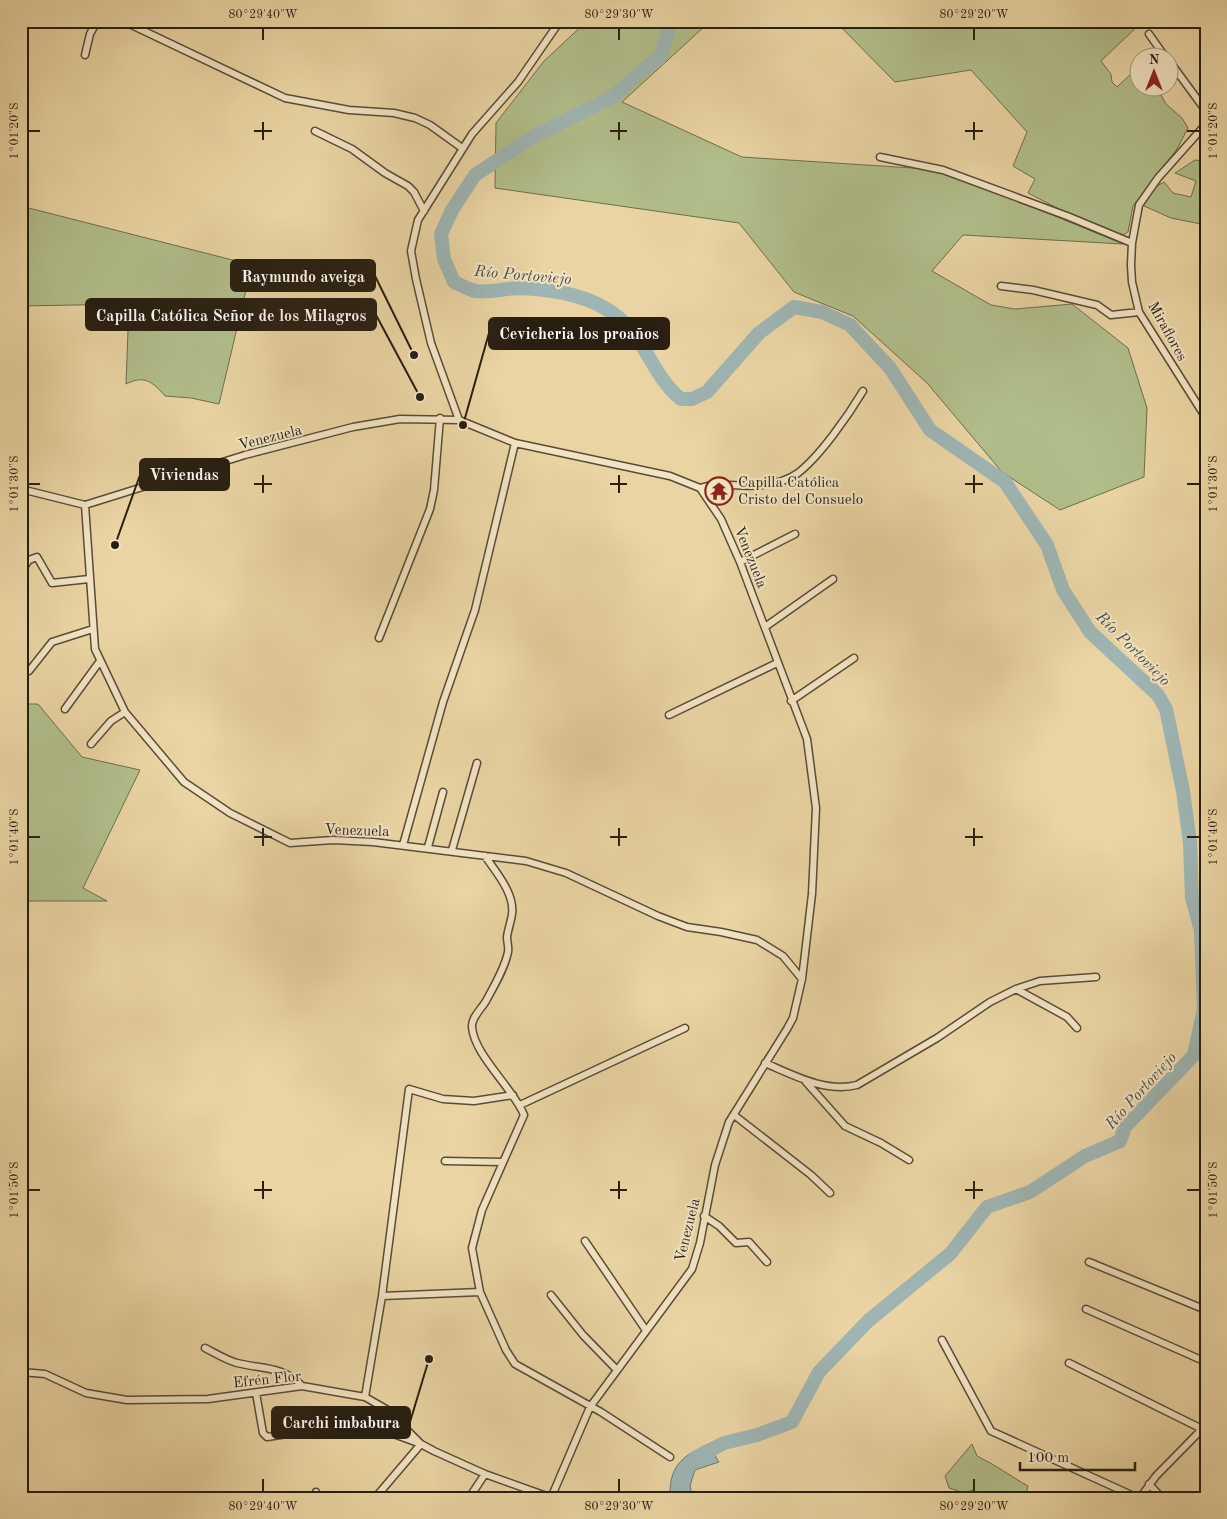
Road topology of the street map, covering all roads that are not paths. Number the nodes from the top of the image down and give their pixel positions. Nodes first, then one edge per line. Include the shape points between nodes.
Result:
1 (97, 21) edge
2 (123, 21) edge
3 (560, 21) edge
4 (1149, 34) dead end
5 (1159, 48) edge
6 (85, 55) dead end
7 (1180, 76) edge
8 (1206, 111) edge
9 (1206, 124) edge
10 (315, 131) dead end
11 (462, 148) junction
12 (880, 157) dead end
13 (424, 211) junction
14 (1132, 243) junction
15 (1001, 286) dead end
16 (1139, 312) junction
17 (863, 391) dead end
18 (440, 418) junction
19 (1206, 418) edge
20 (459, 420) junction
21 (514, 443) junction
22 (700, 488) junction
23 (21, 489) edge
24 (86, 505) junction
25 (796, 534) dead end
26 (740, 562) junction
27 (21, 571) edge
28 (90, 579) junction
29 (834, 579) dead end
30 (765, 627) junction
31 (93, 629) junction
32 (379, 638) dead end
33 (854, 658) dead end
34 (100, 661) junction
35 (777, 663) junction
36 (28, 672) dead end
37 (791, 701) junction
38 (64, 709) dead end
39 (124, 712) junction
40 (669, 715) dead end
41 (91, 744) dead end
42 (477, 763) dead end
43 (443, 792) dead end
44 (402, 845) junction
45 (428, 847) junction
46 (452, 850) junction
47 (486, 856) junction
48 (1096, 977) dead end
49 (802, 980) junction
50 (1016, 989) junction
51 (685, 1028) dead end
52 (1078, 1028) dead end
53 (765, 1063) junction
54 (806, 1081) junction
55 (513, 1095) junction
56 (520, 1105) junction
57 (734, 1115) junction
58 (909, 1160) dead end
59 (445, 1161) dead end
60 (503, 1162) junction
61 (830, 1193) dead end
62 (704, 1216) junction
63 (585, 1241) dead end
64 (767, 1262) dead end
65 (1089, 1262) dead end
66 (480, 1292) junction
67 (551, 1295) dead end
68 (382, 1296) junction
69 (1086, 1309) dead end
70 (1206, 1310) edge
71 (645, 1329) junction
72 (942, 1340) dead end
73 (205, 1348) dead end
74 (1206, 1362) edge
75 (1069, 1364) dead end
76 (616, 1369) junction
77 (21, 1372) edge
78 (302, 1386) junction
79 (256, 1393) junction
80 (365, 1397) junction
81 (590, 1407) junction
82 (1204, 1427) edge
83 (421, 1444) junction
84 (670, 1457) dead end
85 (485, 1474) junction
86 (1149, 1484) junction
87 (375, 1498) edge
88 (469, 1498) edge
89 (551, 1498) edge
90 (1139, 1498) edge
91 (1162, 1498) edge

1 - 6 street
2 - 11 street via 285,98 415,118
3 - 11 street via 518,82
4 - 5 street
7 - 8 street
9 - 14 street, Miraflores via 1158,178 1139,205
10 - 13 street via 352,149 408,186
11 - 13 street
12 - 14 street via 943,170
13 - 20 street via 418,220 411,252 431,343
14 - 16 street, Miraflores via 1132,282
15 - 16 street via 1097,305 1111,315
16 - 19 street, Miraflores
17 - 22 street via 840,426 798,473 782,482 759,486 710,485
18 - 20 street, Venezuela
18 - 24 street, Venezuela via 400,419 353,427 244,455
18 - 32 street via 430,509
20 - 21 street, Venezuela
21 - 22 street, Venezuela via 670,476
21 - 44 street via 475,610 443,702
22 - 26 street, Venezuela via 721,519
23 - 24 street
24 - 28 street, Venezuela
25 - 26 street
26 - 30 street, Venezuela
27 - 28 street via 29,560 37,557 52,583
28 - 31 street, Venezuela
29 - 30 street
30 - 35 street, Venezuela
31 - 34 street, Venezuela via 95,650
31 - 36 street via 52,642
33 - 37 street
34 - 38 street
34 - 39 street, Venezuela
35 - 37 street, Venezuela
35 - 40 street
37 - 49 street, Venezuela via 807,739 816,808 812,894
39 - 41 street via 112,720
39 - 44 street, Venezuela via 184,782 230,813 290,843 333,840
42 - 46 street
43 - 45 street
44 - 45 street, Venezuela
45 - 46 street, Venezuela
46 - 47 street, Venezuela
47 - 49 street, Venezuela via 526,861 566,873 687,927 757,940 782,956
47 - 55 street via 504,884 512,914 504,963 480,1012 473,1019 472,1027 483,1053
48 - 50 street via 1040,981
49 - 53 street, Venezuela via 793,1018
50 - 52 street via 1067,1017
50 - 54 street via 857,1085 844,1088
51 - 56 street
53 - 54 street
53 - 57 street, Venezuela
54 - 58 street via 845,1126
55 - 56 street
55 - 68 street via 474,1101 444,1099 409,1089
56 - 60 street via 524,1115
57 - 61 street
57 - 62 street, Venezuela via 715,1165
59 - 60 street
60 - 66 street via 482,1210 472,1248
62 - 64 street via 736,1243 749,1242
62 - 71 street, Venezuela via 692,1269
63 - 71 street
65 - 70 street
66 - 68 street
66 - 81 street via 515,1364
67 - 76 street
68 - 80 street
69 - 74 street
71 - 76 street, Venezuela
72 - 90 street via 991,1432
73 - 78 street via 237,1363 285,1373
75 - 82 street
76 - 81 street, Venezuela
77 - 79 street, Efrén Flor via 44,1374 86,1393 127,1400
78 - 79 street, Efrén Flor
78 - 80 street, Efrén Flor
79 - 83 street via 266,1437 354,1424 377,1428
80 - 83 street, Efrén Flor via 386,1409
81 - 84 street via 648,1440
81 - 89 street, Venezuela
82 - 86 street
83 - 85 street, Efrén Flor
83 - 87 street
85 - 88 street
85 - 89 street, Efrén Flor
86 - 90 street
86 - 91 street

